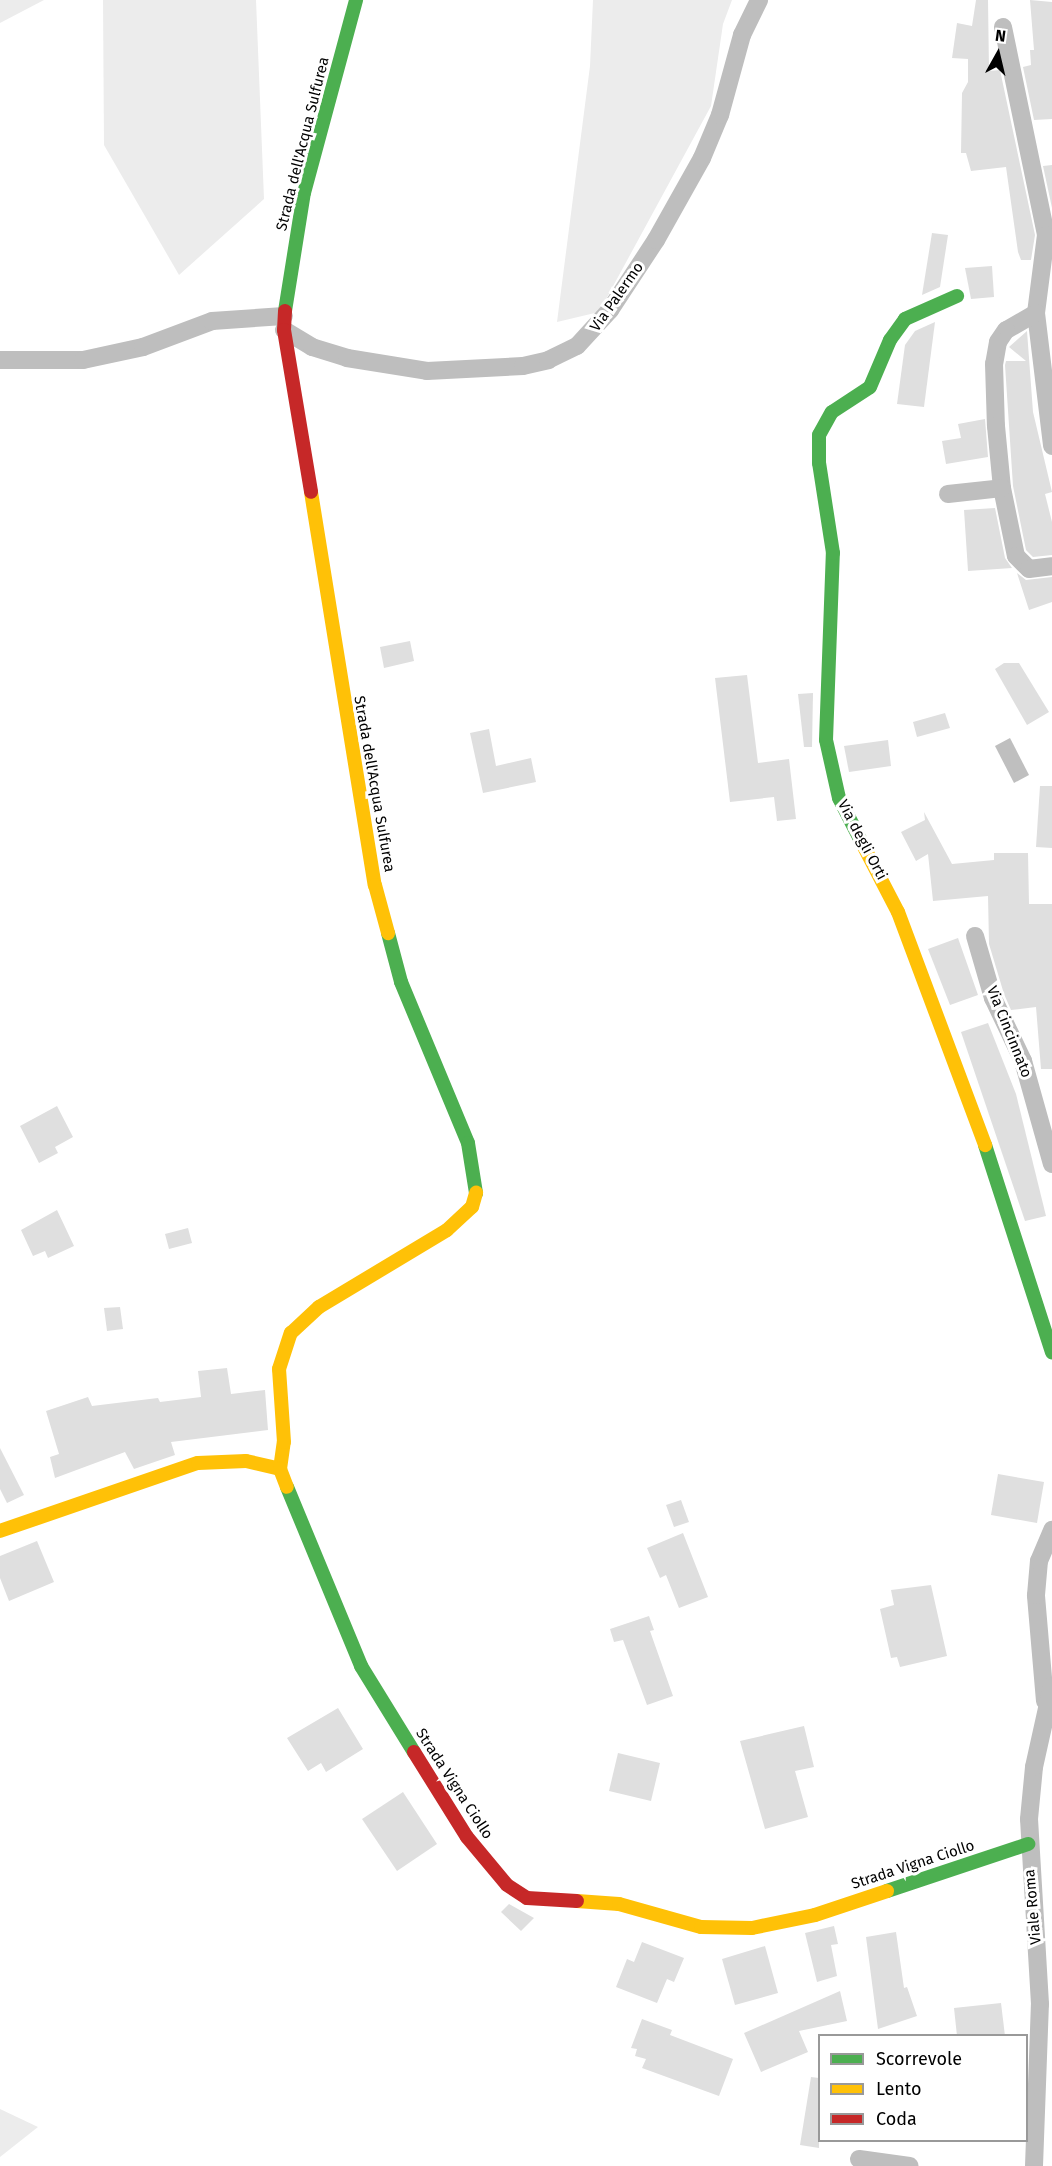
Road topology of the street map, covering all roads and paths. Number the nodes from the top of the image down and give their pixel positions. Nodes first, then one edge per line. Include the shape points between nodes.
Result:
1 (356, 0) edge
2 (759, 0) edge
3 (1003, 27) dead end
4 (1049, 236) edge
5 (957, 296) dead end
6 (1036, 313) junction
7 (284, 323) junction
8 (0, 360) edge
9 (1052, 446) edge
10 (1002, 488) junction
11 (948, 494) dead end
12 (1052, 566) edge
13 (975, 936) dead end
14 (1052, 1164) edge
15 (1052, 1352) edge
16 (280, 1469) junction
17 (1052, 1530) edge
18 (0, 1531) edge
19 (1052, 1686) edge
20 (1046, 1710) junction
21 (1028, 1844) junction
22 (860, 2159) dead end
23 (910, 2166) edge
24 (1034, 2166) edge

1 - 7 street, Strada dell'Acqua Sulfurea via 304,193
2 - 7 street, Via Palermo via 744,30 720,116 698,166 610,310 577,346 548,360 523,366 427,371 347,358 312,347
3 - 4 street
4 - 6 street
5 - 15 street, Via degli Orti via 905,319 890,340 870,387 832,412 819,435 819,463 833,553 826,740 839,798 889,892 965,1085
6 - 9 street
6 - 10 street via 1006,330 996,349 996,426
7 - 8 street via 212,321 144,347 83,360
7 - 16 street, Strada dell'Acqua Sulfurea via 376,894 410,1007 468,1143 477,1188 472,1207 455,1224 320,1307 291,1334 279,1370 284,1442
10 - 11 street
10 - 12 street via 1013,547 1024,567 1036,570
13 - 14 street, Via Cincinnato via 993,998 1023,1060
16 - 18 street via 246,1461 198,1463
16 - 21 street, Strada Vigna Ciollo via 338,1618 361,1666 467,1837 519,1894 542,1901 619,1904 701,1927 752,1928 815,1915
17 - 20 street via 1041,1553 1036,1595
19 - 20 street, Viale Roma
20 - 21 street, Viale Roma via 1034,1767
21 - 24 street, Viale Roma via 1040,2004
22 - 23 street

